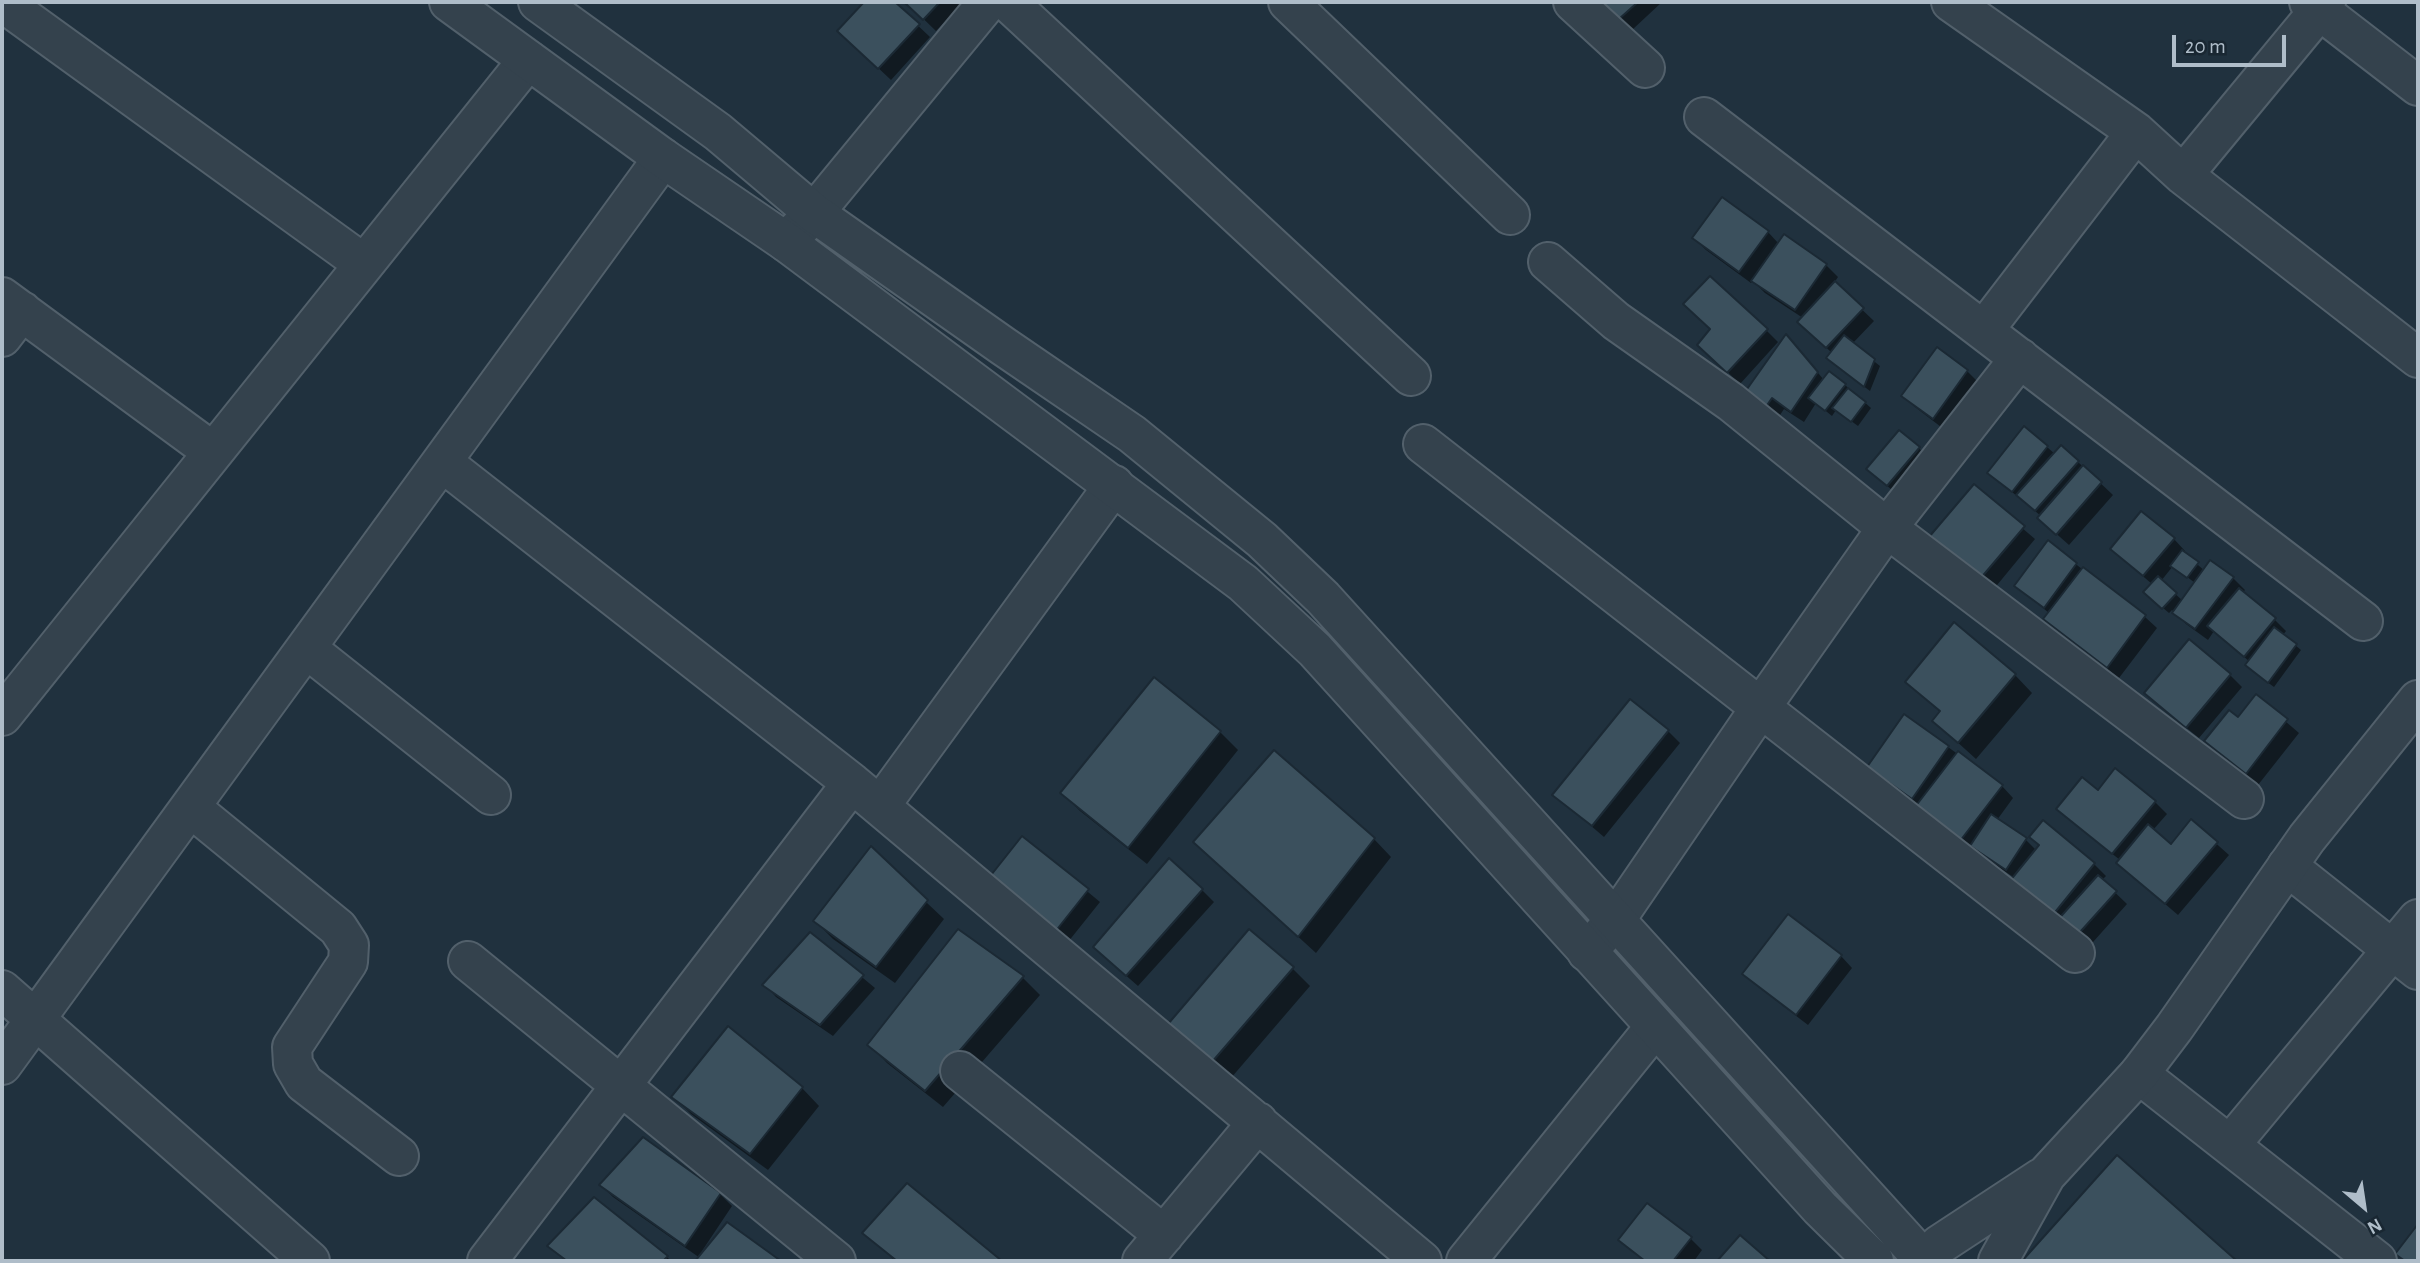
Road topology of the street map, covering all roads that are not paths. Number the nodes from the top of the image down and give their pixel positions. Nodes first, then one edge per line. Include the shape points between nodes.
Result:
1 (2, 2) edge
2 (449, 2) edge
3 (538, 2) edge
4 (988, 2) edge
5 (1009, 2) edge
6 (1288, 2) edge
7 (1573, 2) edge
8 (1951, 2) edge
9 (2318, 4) edge
10 (528, 60) junction
11 (1645, 68) dead end
12 (2418, 86) edge
13 (1704, 117) dead end
14 (2136, 132) junction
15 (663, 158) junction
16 (2183, 175) junction
17 (814, 213) junction
18 (1510, 215) dead end
19 (786, 242) junction
20 (1548, 262) dead end
21 (364, 264) junction
22 (8, 315) edge
23 (1984, 330) junction
24 (2021, 358) junction
25 (2418, 358) edge
26 (1411, 376) dead end
27 (1423, 444) dead end
28 (214, 452) junction
29 (442, 462) junction
30 (1114, 485) junction
31 (1887, 528) junction
32 (2363, 621) dead end
33 (306, 648) junction
34 (2418, 699) edge
35 (1761, 707) junction
36 (4, 709) edge
37 (852, 783) junction
38 (491, 795) dead end
39 (2244, 799) dead end
40 (190, 807) junction
41 (880, 807) junction
42 (2287, 866) junction
43 (1616, 919) junction
44 (2418, 919) edge
45 (1587, 952) junction
46 (2075, 953) dead end
47 (2405, 959) edge
48 (468, 961) dead end
49 (2, 990) edge
50 (35, 1019) junction
51 (1656, 1027) junction
52 (2, 1065) edge
53 (960, 1071) dead end
54 (2139, 1074) junction
55 (620, 1086) junction
56 (1258, 1122) junction
57 (2230, 1145) junction
58 (399, 1156) dead end
59 (2046, 1175) junction
60 (1153, 1248) edge
61 (1931, 1254) edge
62 (310, 1261) edge
63 (486, 1261) edge
64 (835, 1261) edge
65 (1422, 1261) edge
66 (1466, 1261) edge
67 (1874, 1261) edge
68 (1998, 1261) edge
69 (2377, 1261) edge

1 - 21 street
2 - 10 street
3 - 17 street via 718,132
4 - 17 street
5 - 26 street
6 - 18 street
7 - 11 street
8 - 14 street
9 - 12 street
9 - 16 street
10 - 15 street
10 - 21 street
13 - 23 street
14 - 16 street
14 - 23 street
15 - 19 street
15 - 29 street
16 - 25 street
17 - 19 street
17 - 43 street via 1132,434 1262,540 1323,598
19 - 30 street
20 - 31 street via 1616,321 1731,402
21 - 28 street
22 - 28 street
23 - 24 street
24 - 31 street
24 - 32 street
27 - 35 street
28 - 36 street
29 - 33 street
29 - 37 street
30 - 41 street
30 - 45 street via 1243,583 1315,650
31 - 35 street
31 - 39 street
33 - 38 street
33 - 40 street
34 - 42 street
35 - 43 street
35 - 46 street
37 - 41 street
37 - 55 street
40 - 50 street
40 - 58 street via 338,928 349,945 348,962 292,1047 293,1064 304,1083
41 - 56 street
42 - 47 street
42 - 54 street
43 - 45 street
43 - 61 street
44 - 47 street
45 - 51 street
47 - 57 street
48 - 55 street
49 - 50 street
50 - 52 street
50 - 62 street
51 - 66 street
51 - 67 street
53 - 60 street
54 - 57 street
54 - 59 street
55 - 63 street
55 - 64 street
56 - 60 street
56 - 65 street
57 - 69 street
59 - 61 street
59 - 68 street

